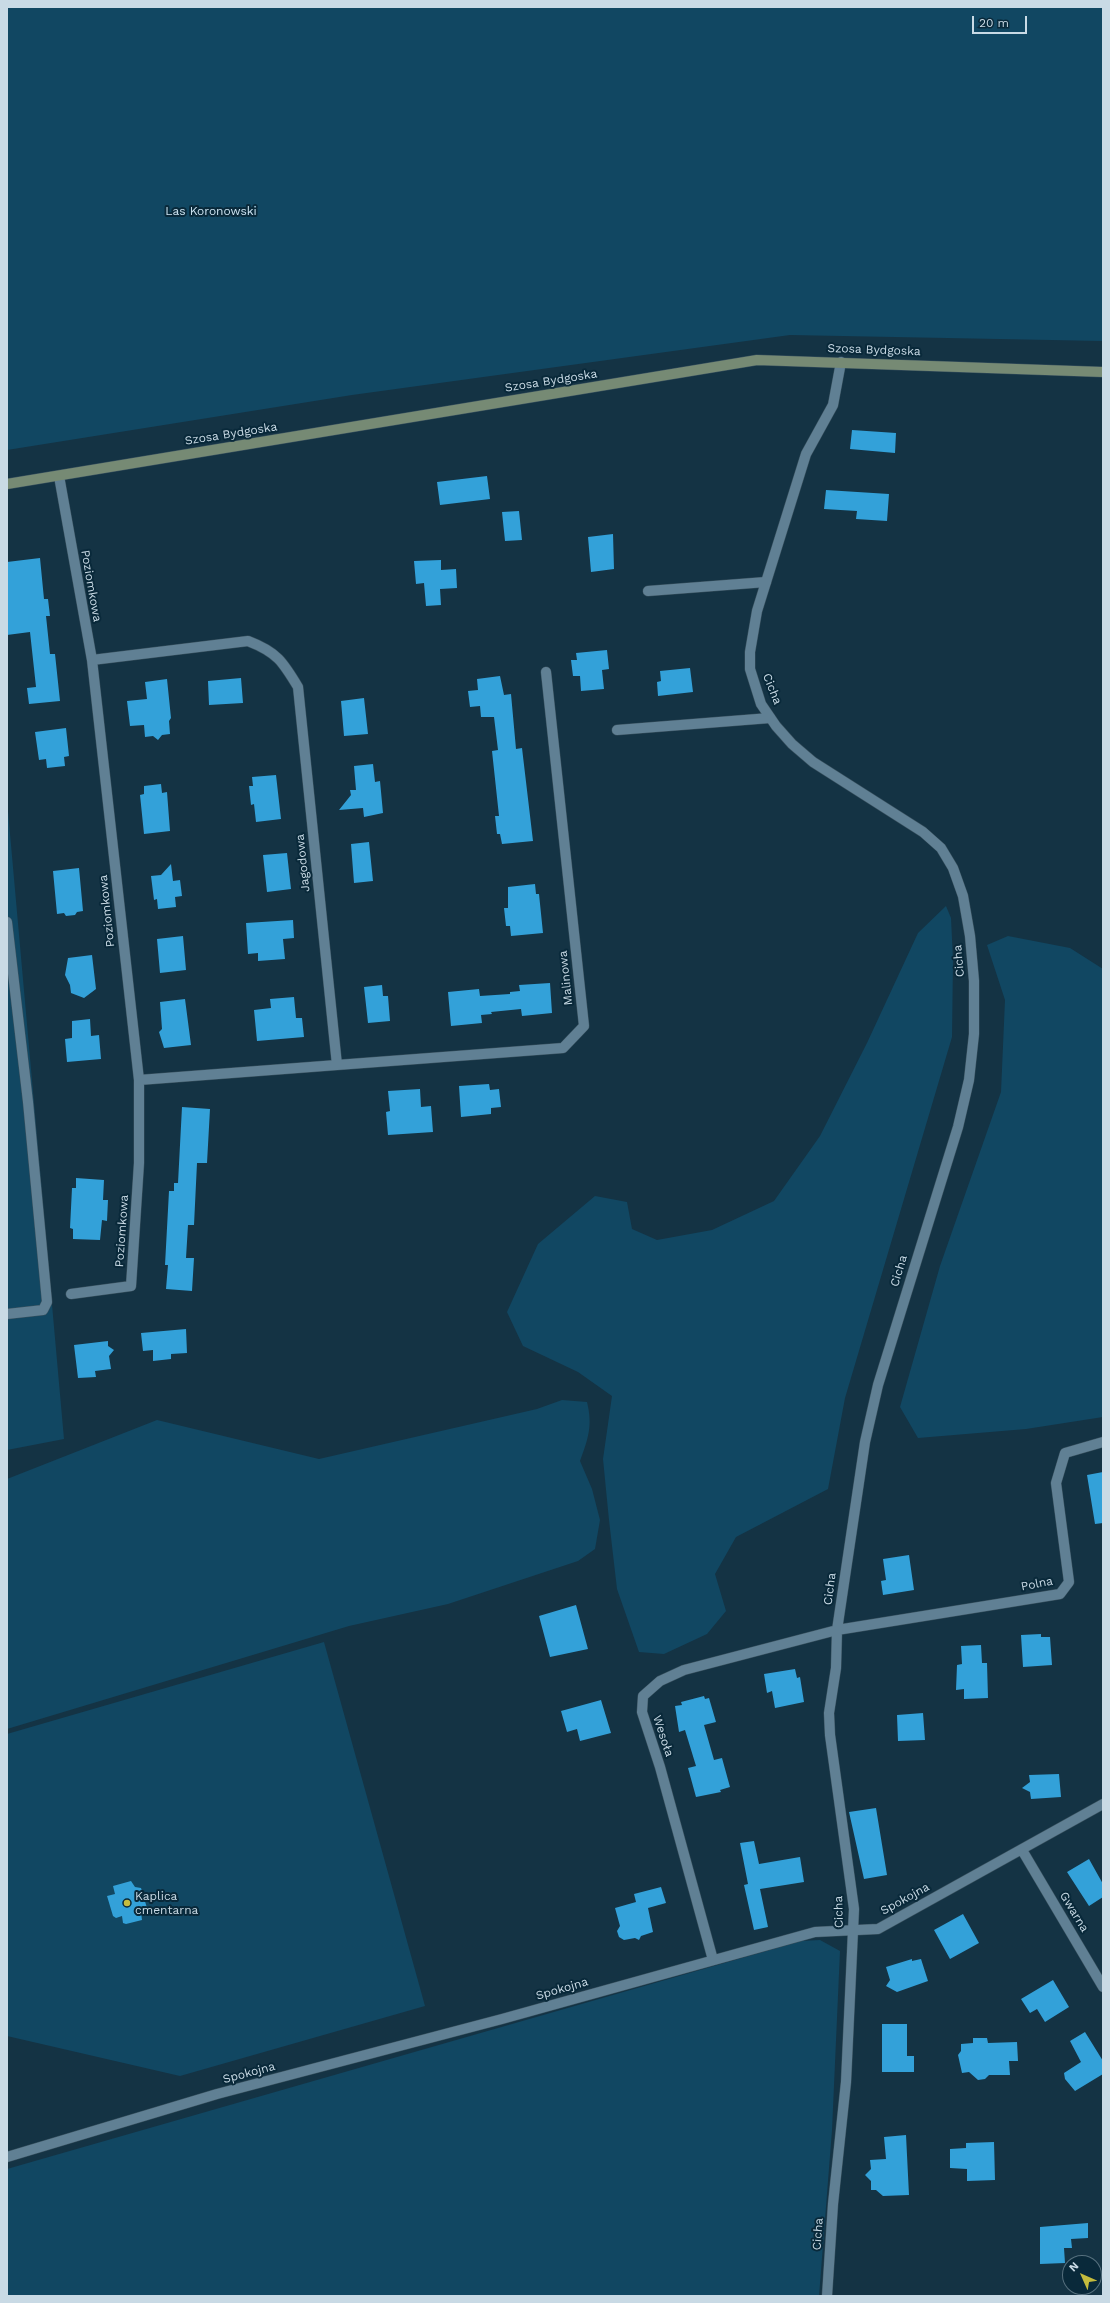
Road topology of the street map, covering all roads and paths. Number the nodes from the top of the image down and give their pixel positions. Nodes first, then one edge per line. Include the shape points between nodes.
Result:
1 (841, 362) junction
2 (1103, 372) edge
3 (59, 476) junction
4 (7, 484) edge
5 (766, 582) junction
6 (648, 591) dead end
7 (92, 660) junction
8 (546, 672) dead end
9 (770, 718) junction
10 (617, 730) dead end
11 (7, 922) edge
12 (337, 1065) junction
13 (139, 1080) junction
14 (71, 1294) dead end
15 (7, 1314) edge
16 (1103, 1442) edge
17 (837, 1630) junction
18 (1103, 1804) edge
19 (1022, 1850) junction
20 (852, 1930) junction
21 (713, 1960) junction
22 (1103, 1987) edge
23 (7, 2156) edge
24 (827, 2296) edge

1 - 2 main road, Szosa Bydgoska
1 - 3 main road, Szosa Bydgoska via 757,360
1 - 5 street, Cicha via 833,405 806,454
3 - 4 main road, Szosa Bydgoska
3 - 7 street, Poziomkowa
5 - 6 street
5 - 9 street, Cicha via 757,611 750,652 750,669 761,704
7 - 12 street, Jagodowa via 248,642 267,648 285,666 298,687
7 - 13 street, Poziomkowa
8 - 12 street, Malinowa via 584,1026 563,1048
9 - 10 street
9 - 17 street, Cicha via 792,744 813,762 924,832 941,848 953,868 963,896 974,981 974,1034 969,1080 958,1128 878,1385 865,1442
11 - 15 street via 28,1102 47,1302 43,1310
12 - 13 street
13 - 14 street, Poziomkowa via 139,1163 131,1286
16 - 17 street, Polna via 1065,1453 1060,1468 1056,1483 1069,1582 1060,1594
17 - 20 street, Cicha via 836,1668 829,1713 830,1735 854,1909
17 - 21 street, Wesoła via 684,1670 660,1681 643,1696 642,1712 660,1767
18 - 19 street, Spokojna
19 - 20 street, Spokojna via 878,1929
19 - 22 street, Gwarna
20 - 21 street, Spokojna via 815,1932
20 - 24 street, Cicha via 846,2082 833,2204
21 - 23 street, Spokojna via 495,2021 217,2094

